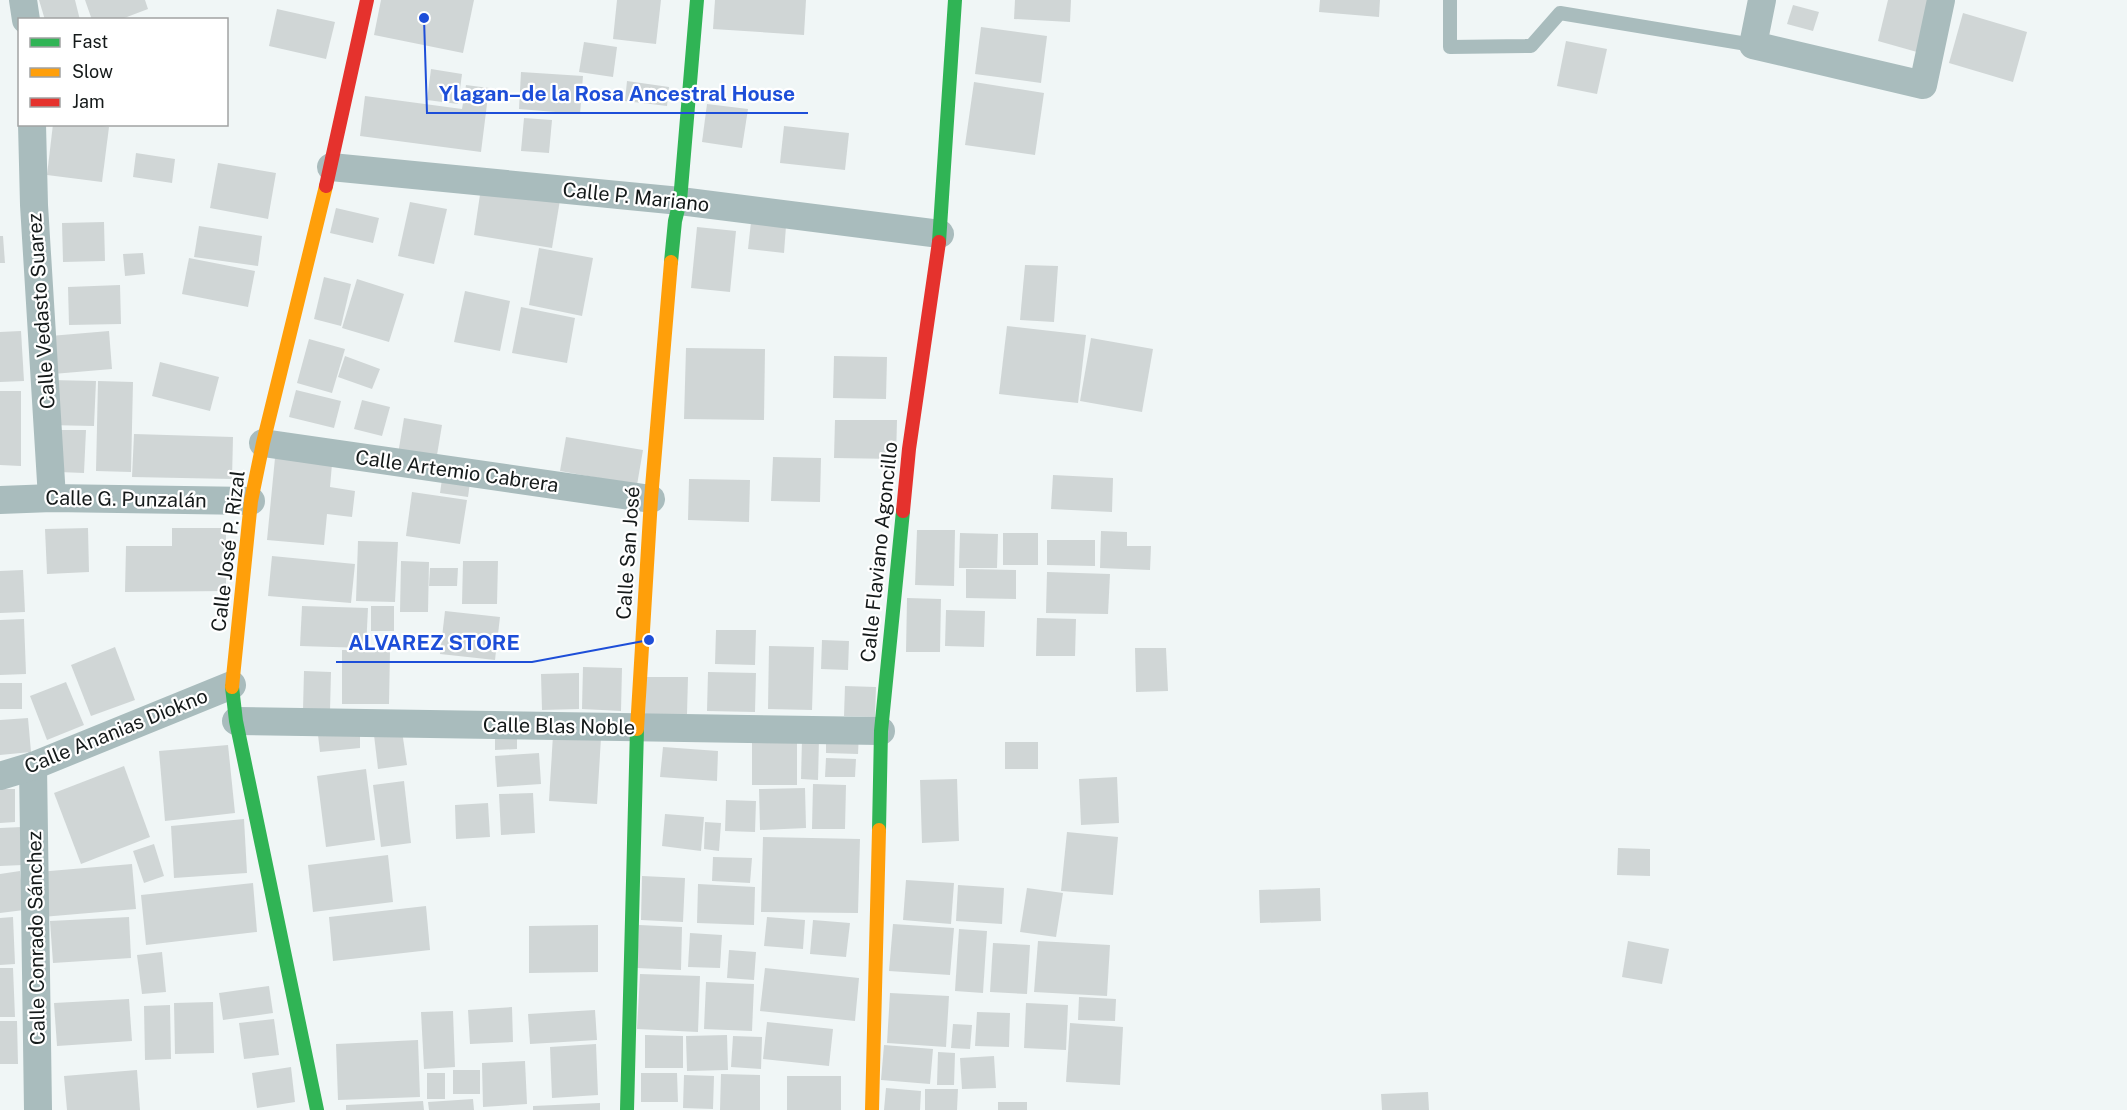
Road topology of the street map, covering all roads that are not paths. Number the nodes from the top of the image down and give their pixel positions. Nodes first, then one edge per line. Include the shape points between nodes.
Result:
1 (23, 0) edge
2 (367, 0) edge
3 (697, 0) edge
4 (955, 0) edge
5 (1450, 0) edge
6 (1761, 0) edge
7 (1941, 0) edge
8 (26, 18) edge
9 (1753, 45) junction
10 (32, 126) edge
11 (331, 167) junction
12 (680, 201) junction
13 (940, 234) junction
14 (262, 443) junction
15 (52, 498) junction
16 (651, 499) junction
17 (0, 500) edge
18 (251, 501) junction
19 (232, 685) junction
20 (236, 721) junction
21 (637, 727) junction
22 (881, 731) junction
23 (33, 766) junction
24 (0, 776) edge
25 (38, 1110) edge
26 (317, 1110) edge
27 (627, 1110) edge
28 (872, 1110) edge

1 - 8 street
2 - 11 street, Calle José P. Rizal
3 - 12 street, Calle San José
4 - 13 street, Calle Flaviano Agoncillo
5 - 9 lane via 1450,47 1531,46 1560,13
6 - 9 street
7 - 9 street via 1923,85
10 - 15 street, Calle Vedasto Suarez
11 - 12 street, Calle P. Mariano
11 - 14 street, Calle José P. Rizal
12 - 13 street, Calle P. Mariano
12 - 16 street, Calle San José via 675,221
13 - 22 street, Calle Flaviano Agoncillo via 909,449
14 - 16 street, Calle Artemio Cabrera
14 - 18 street, Calle José P. Rizal
15 - 17 street, Calle G. Punzalán
15 - 18 street, Calle G. Punzalán
16 - 21 street, Calle San José
18 - 19 street, Calle José P. Rizal
19 - 20 street, Calle José P. Rizal
19 - 23 street, Calle Ananias Diokno
20 - 21 street, Calle Blas Noble
20 - 26 street, Calle José P. Rizal
21 - 22 street, Calle Blas Noble
21 - 27 street, Calle San José
22 - 28 street, Calle Flaviano Agoncillo
23 - 24 street, Calle Ananias Diokno
23 - 25 street, Calle Conrado Sánchez

